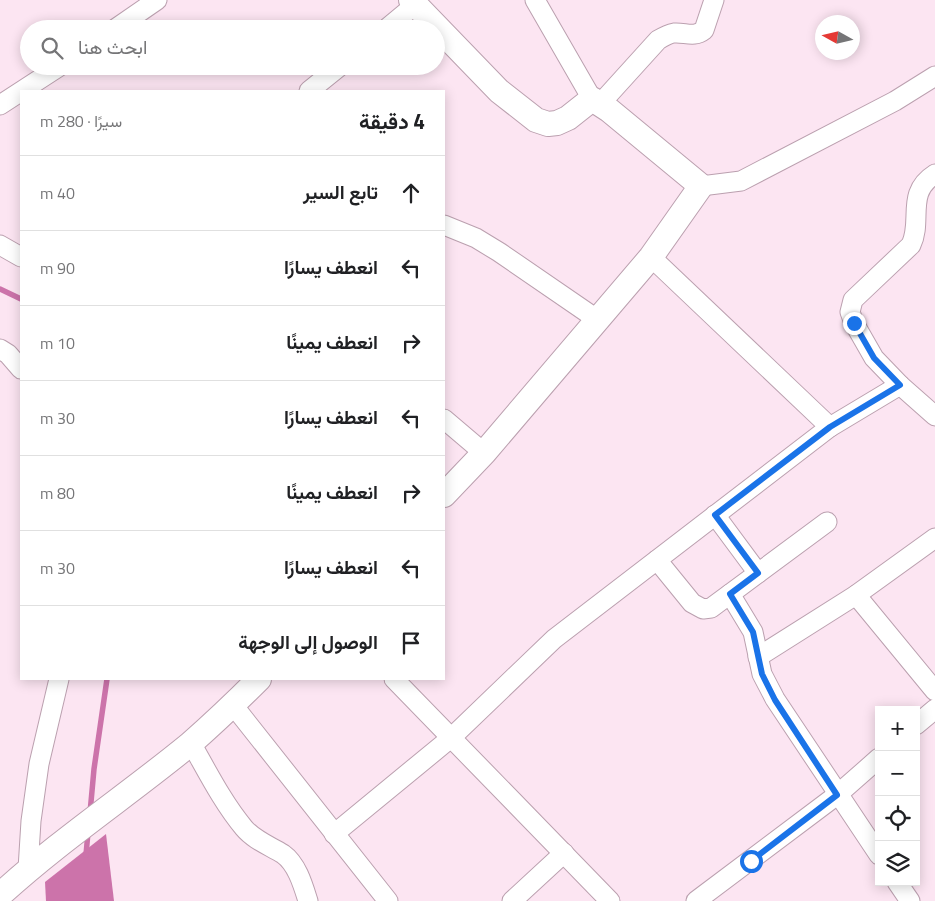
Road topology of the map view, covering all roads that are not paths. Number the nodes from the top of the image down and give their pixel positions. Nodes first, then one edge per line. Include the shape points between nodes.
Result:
1 (157, 0) edge
2 (535, 0) edge
3 (714, 0) edge
4 (413, 3) edge
5 (128, 20) edge
6 (395, 20) edge
7 (430, 20) edge
8 (445, 36) edge
9 (46, 75) edge
10 (329, 75) edge
11 (935, 77) edge
12 (22, 90) edge
13 (311, 90) edge
14 (20, 91) edge
15 (596, 101) junction
16 (0, 104) edge
17 (935, 174) edge
18 (701, 186) junction
19 (445, 225) edge
20 (0, 246) edge
21 (20, 256) edge
22 (650, 257) junction
23 (598, 320) junction
24 (0, 349) edge
25 (20, 368) edge
26 (900, 385) junction
27 (935, 416) edge
28 (445, 420) edge
29 (830, 427) junction
30 (484, 453) junction
31 (445, 493) edge
32 (715, 515) junction
33 (827, 522) dead end
34 (935, 538) edge
35 (657, 560) junction
36 (758, 573) junction
37 (730, 594) junction
38 (856, 595) junction
39 (758, 657) junction
40 (59, 680) edge
41 (258, 680) edge
42 (395, 680) edge
43 (935, 691) edge
44 (233, 705) junction
45 (935, 709) edge
46 (920, 722) edge
47 (452, 737) junction
48 (191, 743) junction
49 (875, 762) edge
50 (837, 795) junction
51 (334, 834) junction
52 (875, 849) edge
53 (564, 853) junction
54 (34, 866) junction
55 (900, 886) edge
56 (0, 895) edge
57 (308, 901) edge
58 (388, 901) edge
59 (512, 901) edge
60 (610, 901) edge
61 (696, 901) edge
62 (910, 901) edge

1 - 5 street
2 - 15 street
3 - 15 street via 704,30 692,35 668,34 658,40
4 - 6 street
4 - 7 street
8 - 15 street via 499,91 536,120 556,123
9 - 12 street
10 - 13 street
11 - 18 street via 741,181
14 - 16 street
15 - 18 street
17 - 26 street via 920,191 916,203 915,232 910,245 850,306 854,323 874,358
18 - 22 street
19 - 23 street via 499,252
20 - 21 street
22 - 23 street
22 - 29 street
23 - 30 street
24 - 25 street
26 - 27 street
26 - 29 street
28 - 30 street
29 - 32 street
30 - 31 street
32 - 35 street
32 - 36 street
33 - 36 street
34 - 38 street
35 - 37 street via 692,603 703,609 711,608
35 - 47 street via 554,638
36 - 37 street
37 - 39 street via 753,632
38 - 39 street
38 - 43 street
39 - 50 street via 762,674 775,700
40 - 54 street via 39,764 31,821
41 - 44 street
42 - 47 street
44 - 48 street
44 - 51 street
45 - 46 street
47 - 51 street
47 - 53 street
48 - 54 street
48 - 57 street via 234,816 246,830 284,855 294,866
49 - 50 street
50 - 52 street
50 - 61 street
51 - 58 street
53 - 59 street
53 - 60 street
54 - 56 street
55 - 62 street

